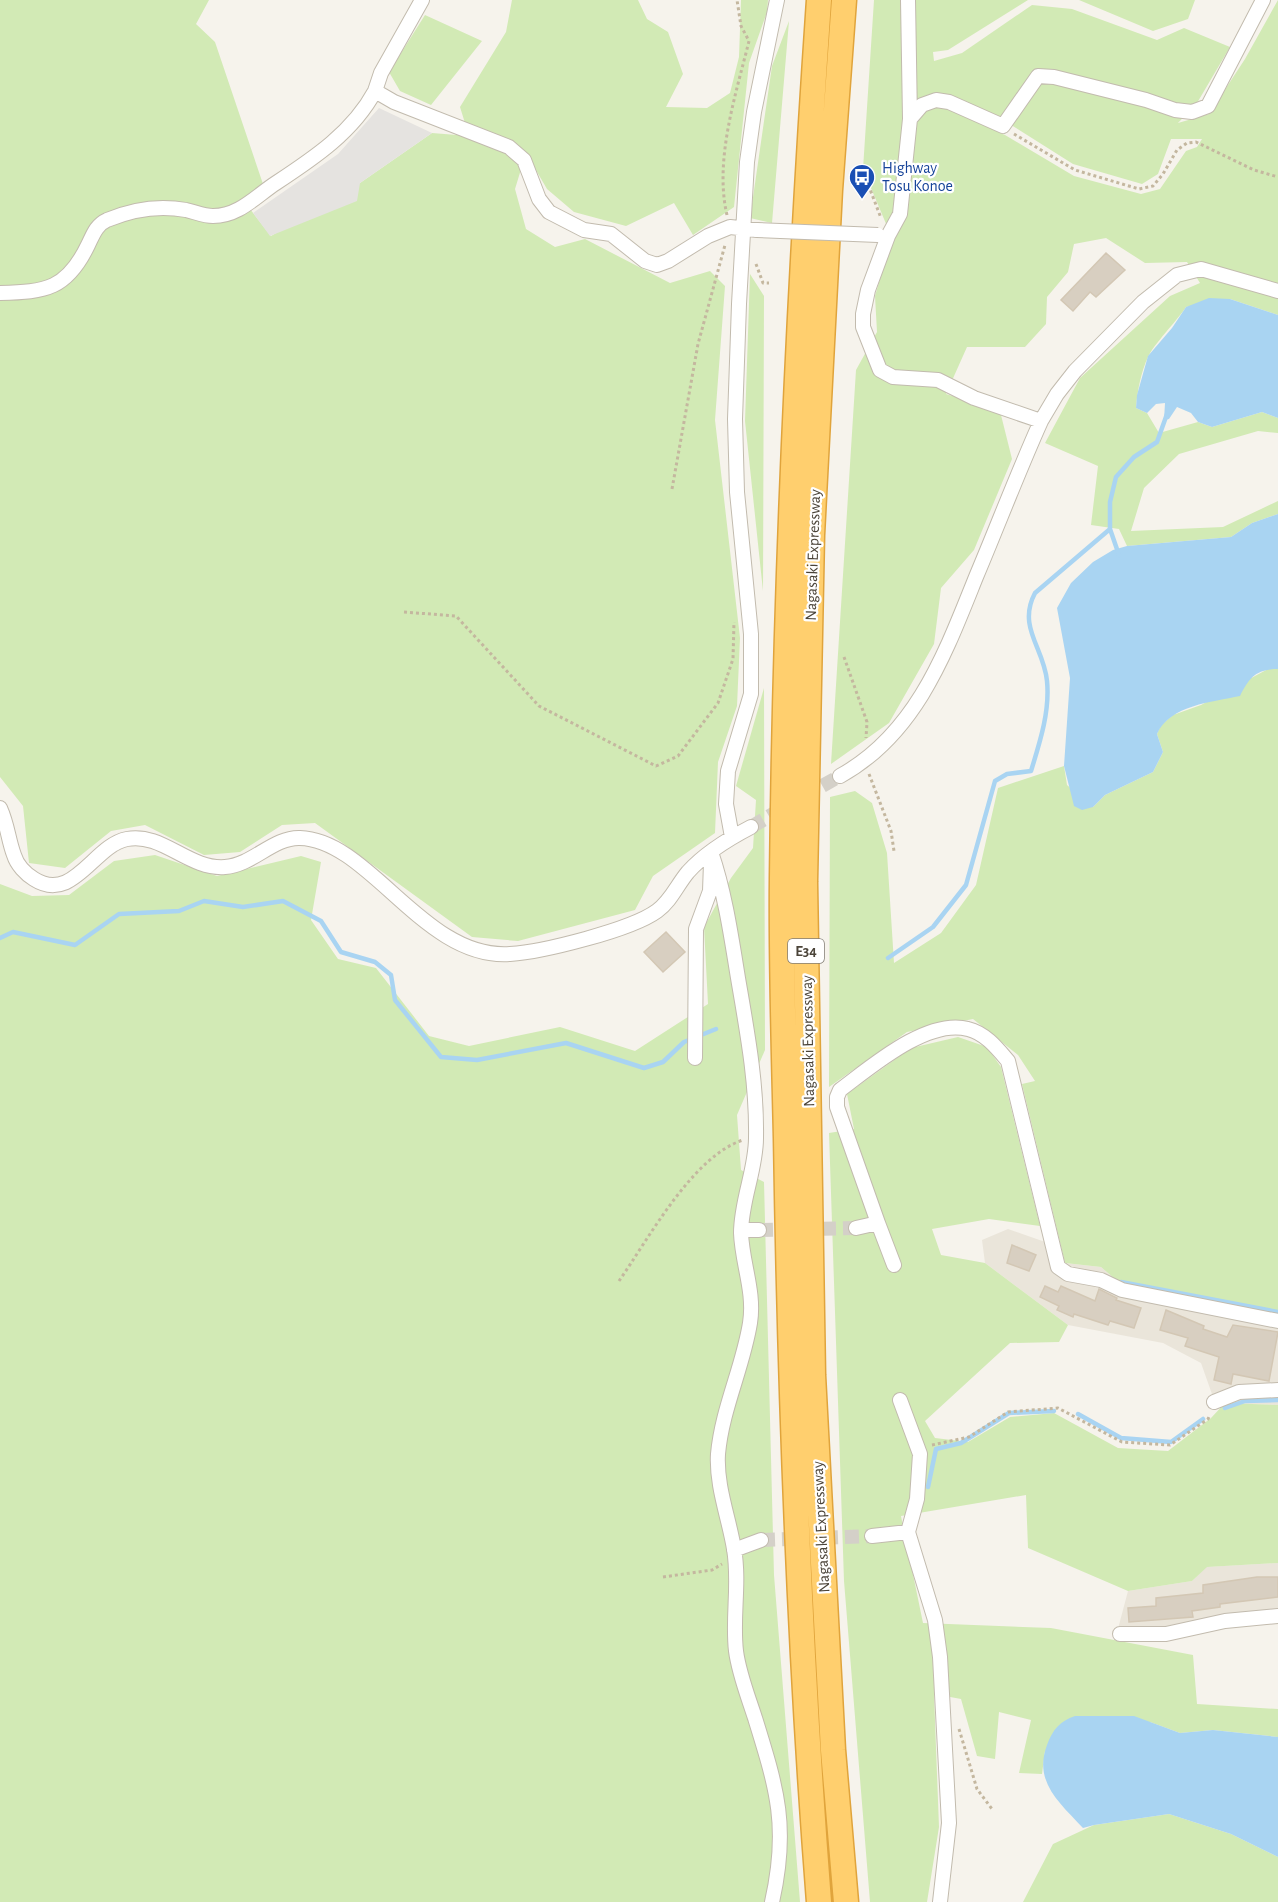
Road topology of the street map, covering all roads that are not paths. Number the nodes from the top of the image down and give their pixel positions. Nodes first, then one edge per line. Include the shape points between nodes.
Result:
1 (422, 0) edge
2 (777, 0) edge
3 (819, 0) edge
4 (844, 0) edge
5 (909, 0) edge
6 (1263, 0) edge
7 (375, 92) junction
8 (910, 119) junction
9 (750, 230) junction
10 (883, 236) junction
11 (1278, 291) edge
12 (0, 293) edge
13 (1041, 421) junction
14 (840, 776) tunnel mouth
15 (0, 808) edge
16 (750, 828) tunnel mouth
17 (732, 837) junction
18 (711, 852) junction
19 (695, 1058) dead end
20 (878, 1223) junction
21 (856, 1228) tunnel mouth
22 (741, 1230) junction
23 (759, 1230) tunnel mouth
24 (894, 1265) dead end
25 (1278, 1321) edge
26 (1278, 1390) edge
27 (900, 1400) dead end
28 (1214, 1402) road end
29 (908, 1532) junction
30 (872, 1536) tunnel mouth
31 (761, 1540) tunnel mouth
32 (734, 1550) junction
33 (1278, 1616) edge
34 (1120, 1634) dead end
35 (772, 1902) edge
36 (819, 1902) edge
37 (846, 1902) edge
38 (940, 1902) edge

1 - 7 street via 381,73
2 - 9 street via 747,162
3 - 36 highway, Nagasaki Expressway / E34 via 790,536 782,882 789,1376 807,1752
4 - 37 highway, Nagasaki Expressway / E34 via 812,535 805,882 813,1375 833,1750
5 - 8 street
6 - 8 street via 1208,106 1192,112 1038,76 1003,126 936,99 922,105
7 - 9 street via 510,147 524,160 539,199 549,212 584,230 611,234 645,261 657,265 668,261 730,227
7 - 12 street via 366,108 308,163 230,214 212,216 165,206 105,221 97,227 80,263 66,279 50,287
8 - 10 street via 900,214
9 - 10 street, bridge
9 - 17 street via 735,419 737,492 751,634 751,694 728,771 726,804
10 - 13 street via 863,314 863,327 880,370 893,377 938,380 974,398
11 - 13 street via 1201,269 1178,275 1143,302 1075,371
13 - 14 street via 943,657 918,702 883,746
15 - 18 street via 9,827 14,856 24,872 36,880 65,883 124,839 140,837 193,861 226,867 280,842 304,838 350,859 452,940 490,954 530,951 639,921 658,910
16 - 17 street
17 - 18 street
18 - 19 street via 711,891 696,929
18 - 22 street via 723,884 754,1075 755,1161 743,1203
20 - 21 street
20 - 24 street
20 - 25 street via 837,1107 840,1090 902,1044 946,1029 968,1029 993,1043 1008,1061 1058,1267 1068,1274 1101,1280 1122,1290
22 - 23 street
22 - 32 street via 751,1290 750,1322 718,1455 719,1482
26 - 28 street via 1239,1392
27 - 29 street via 921,1454 917,1499
29 - 30 street
29 - 38 street via 935,1620 944,1704 949,1823
31 - 32 street
32 - 35 street via 736,1650 781,1817 781,1863
33 - 34 street via 1225,1621 1166,1634

